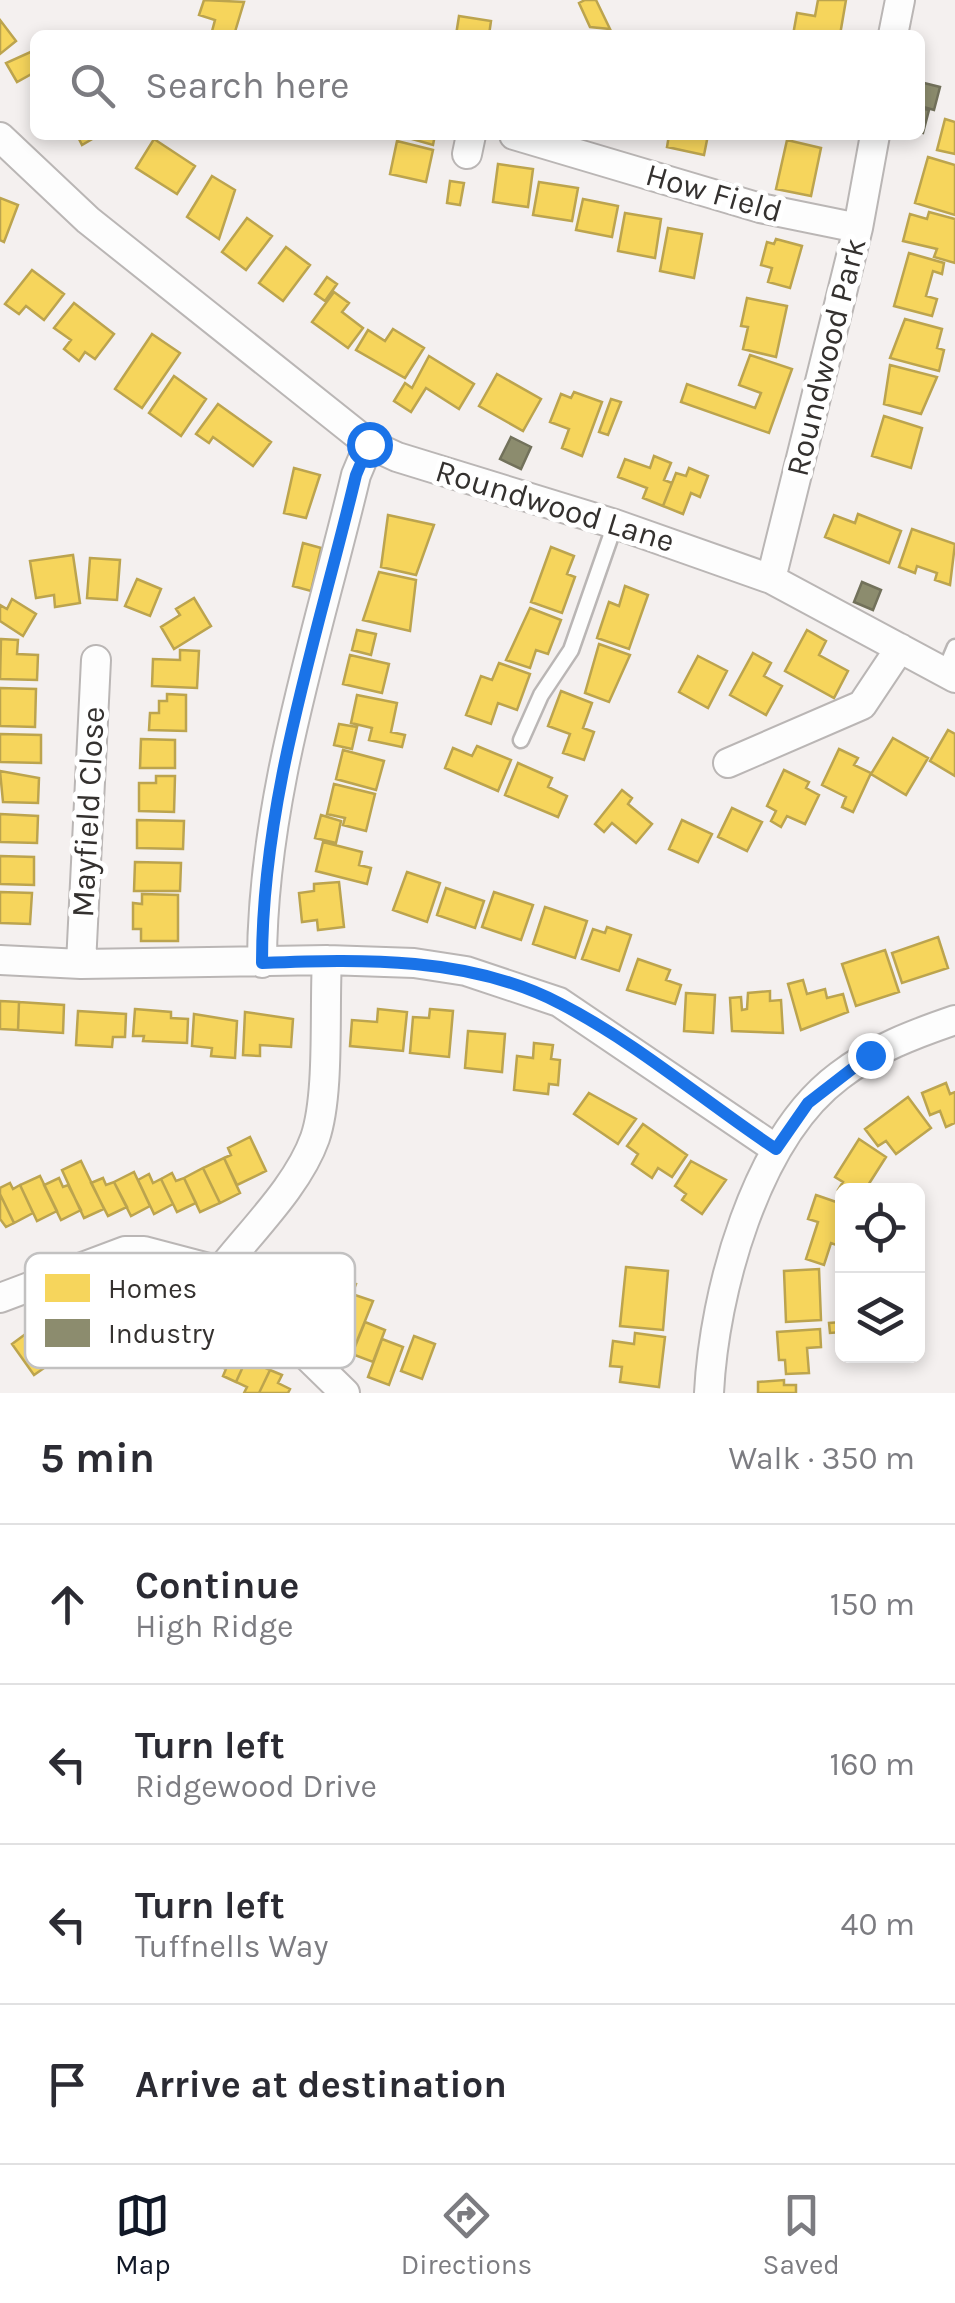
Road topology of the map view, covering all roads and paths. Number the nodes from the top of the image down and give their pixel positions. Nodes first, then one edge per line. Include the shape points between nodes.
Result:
1 (900, 0) edge
2 (894, 30) edge
3 (0, 137) edge
4 (531, 140) edge
5 (874, 140) edge
6 (858, 228) junction
7 (369, 444) junction
8 (615, 524) junction
9 (771, 579) junction
10 (955, 647) edge
11 (900, 648) junction
12 (96, 660) dead end
13 (949, 676) edge
14 (521, 740) dead end
15 (728, 763) dead end
16 (0, 960) edge
17 (326, 960) junction
18 (262, 963) junction
19 (81, 964) junction
20 (955, 1020) edge
21 (776, 1149) junction
22 (121, 1253) edge
23 (148, 1253) edge
24 (234, 1253) edge
25 (25, 1289) edge
26 (0, 1298) edge
27 (320, 1368) edge
28 (346, 1393) edge
29 (709, 1393) edge

1 - 2 street
3 - 7 street, Roundwood Lane via 88,220
4 - 6 street, How Field via 760,208
5 - 6 street, Roundwood Park
6 - 9 street, Roundwood Park
7 - 8 street, Roundwood Lane
7 - 18 street via 272,824
8 - 9 street, Roundwood Lane
8 - 14 lane via 570,650
9 - 11 street, Roundwood Lane
10 - 13 lane
11 - 13 street, Roundwood Lane
11 - 15 street via 862,706
12 - 19 street, Mayfield Close
16 - 19 street
17 - 18 street
17 - 21 street via 466,971 559,1002
17 - 24 street via 315,1138
18 - 19 street
20 - 21 street via 870,1055 836,1077
21 - 29 street via 718,1309
22 - 23 street
25 - 26 street
27 - 28 street

